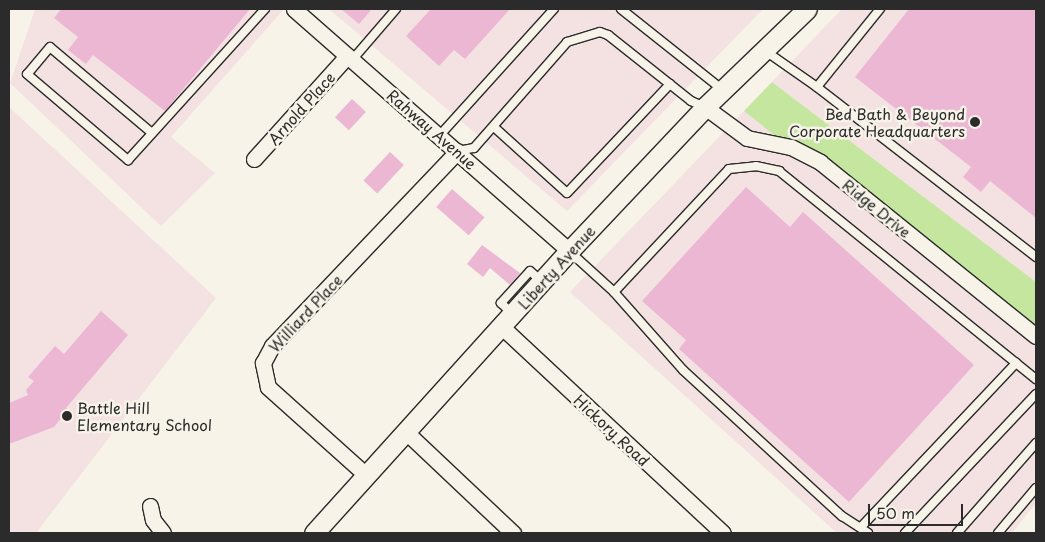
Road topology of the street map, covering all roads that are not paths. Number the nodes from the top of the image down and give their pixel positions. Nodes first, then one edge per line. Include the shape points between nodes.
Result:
1 (264, 9) edge
2 (294, 9) edge
3 (396, 9) edge
4 (554, 9) edge
5 (621, 9) edge
6 (807, 9) edge
7 (880, 9) edge
8 (764, 50) junction
9 (350, 58) junction
10 (670, 84) junction
11 (817, 87) junction
12 (723, 90) junction
13 (705, 107) junction
14 (494, 127) junction
15 (152, 133) junction
16 (440, 135) junction
17 (458, 151) junction
18 (254, 158) dead end
19 (570, 251) junction
20 (1036, 256) edge
21 (614, 292) junction
22 (508, 321) junction
23 (1036, 336) edge
24 (1016, 363) junction
25 (1036, 379) edge
26 (1036, 394) edge
27 (405, 431) junction
28 (1036, 443) edge
29 (366, 475) junction
30 (1036, 488) edge
31 (150, 506) dead end
32 (862, 528) junction
33 (163, 533) edge
34 (314, 533) edge
35 (513, 533) edge
36 (723, 533) edge
37 (868, 533) edge
38 (904, 533) edge
39 (957, 533) edge
40 (998, 533) edge

1 - 15 lane
2 - 9 street, Rahway Avenue
3 - 9 lane
4 - 16 lane
5 - 12 lane
6 - 8 street, Liberty Avenue
7 - 11 lane
8 - 11 lane
8 - 12 street, Liberty Avenue
9 - 16 street, Rahway Avenue
9 - 18 street, Arnold Place
10 - 13 lane
10 - 14 lane via 608,35 600,32 576,37 568,42
10 - 14 lane via 567,194
11 - 20 lane
12 - 13 street, Liberty Avenue
13 - 19 street, Liberty Avenue
13 - 23 street, Ridge Drive via 747,138 791,147 820,162
14 - 17 lane via 474,148
15 - 15 lane via 128,160 27,74 50,47
16 - 17 street, Rahway Avenue
17 - 19 street, Rahway Avenue
17 - 29 street, Williard Place via 272,346 263,363 268,387
19 - 21 lane
19 - 22 street, Liberty Avenue
21 - 24 lane via 729,169 756,166 779,171
21 - 32 lane via 683,370 842,516
22 - 27 street, Liberty Avenue
22 - 36 street, Hickory Road
24 - 25 lane
24 - 32 lane
26 - 38 lane
27 - 29 street, Liberty Avenue
27 - 35 street
28 - 39 lane
29 - 34 street, Liberty Avenue
30 - 40 lane
31 - 33 street
32 - 37 lane

